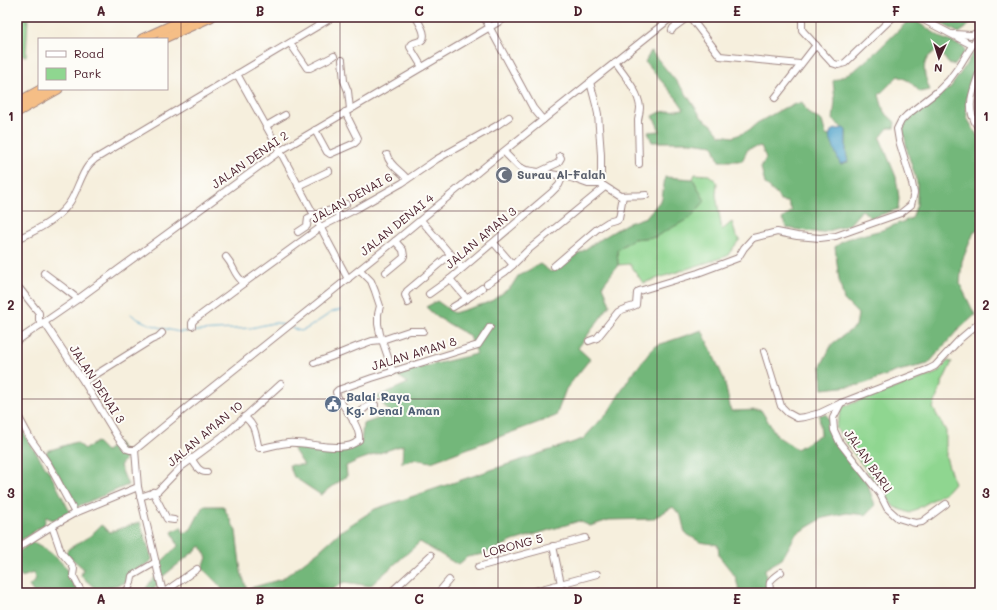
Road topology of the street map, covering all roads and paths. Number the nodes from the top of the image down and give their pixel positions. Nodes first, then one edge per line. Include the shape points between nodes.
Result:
1 (190, 17) edge
2 (211, 17) edge
3 (334, 17) edge
4 (416, 17) edge
5 (484, 17) edge
6 (508, 17) edge
7 (672, 17) edge
8 (689, 17) edge
9 (802, 17) edge
10 (893, 17) edge
11 (918, 17) edge
12 (490, 28) junction
13 (672, 30) dead end
14 (980, 32) edge
15 (950, 34) junction
16 (144, 38) edge
17 (164, 38) edge
18 (290, 43) junction
19 (816, 44) junction
20 (972, 46) junction
21 (334, 56) dead end
22 (342, 60) dead end
23 (615, 62) junction
24 (800, 64) junction
25 (422, 67) junction
26 (980, 70) edge
27 (237, 74) junction
28 (590, 82) junction
29 (40, 90) edge
30 (56, 90) edge
31 (775, 98) dead end
32 (17, 102) edge
33 (348, 111) junction
34 (17, 112) edge
35 (285, 115) dead end
36 (509, 117) dead end
37 (543, 120) junction
38 (266, 126) junction
39 (315, 130) junction
40 (980, 131) edge
41 (280, 151) junction
42 (504, 152) junction
43 (387, 155) dead end
44 (560, 156) dead end
45 (639, 164) dead end
46 (329, 171) dead end
47 (537, 172) junction
48 (563, 176) junction
49 (407, 179) junction
50 (298, 186) junction
51 (603, 186) junction
52 (646, 195) dead end
53 (623, 196) junction
54 (346, 204) dead end
55 (333, 210) junction
56 (314, 215) junction
57 (340, 218) junction
58 (421, 220) junction
59 (321, 227) junction
60 (298, 232) dead end
61 (17, 239) edge
62 (395, 241) junction
63 (494, 243) junction
64 (451, 254) junction
65 (226, 257) dead end
66 (513, 265) junction
67 (554, 266) dead end
68 (462, 268) junction
69 (360, 270) junction
70 (386, 272) dead end
71 (44, 273) dead end
72 (348, 279) junction
73 (450, 279) junction
74 (244, 283) junction
75 (487, 284) dead end
76 (482, 288) dead end
77 (20, 289) dead end
78 (429, 294) dead end
79 (78, 299) junction
80 (467, 299) junction
81 (408, 303) dead end
82 (453, 307) dead end
83 (980, 322) edge
84 (43, 324) junction
85 (192, 326) dead end
86 (490, 327) dead end
87 (422, 331) dead end
88 (162, 333) dead end
89 (382, 340) junction
90 (589, 340) dead end
91 (17, 341) edge
92 (764, 351) dead end
93 (314, 363) dead end
94 (393, 372) junction
95 (84, 382) junction
96 (280, 384) dead end
97 (841, 403) junction
98 (375, 406) dead end
99 (17, 414) edge
100 (244, 417) junction
101 (353, 421) junction
102 (135, 450) junction
103 (191, 458) junction
104 (207, 472) dead end
105 (138, 487) junction
106 (153, 492) junction
107 (140, 497) junction
108 (946, 504) dead end
109 (75, 513) junction
110 (174, 520) dead end
111 (52, 526) junction
112 (585, 538) dead end
113 (553, 546) junction
114 (17, 548) edge
115 (431, 555) dead end
116 (156, 562) junction
117 (478, 567) dead end
118 (197, 569) dead end
119 (781, 572) dead end
120 (597, 574) dead end
121 (449, 580) dead end
122 (561, 584) junction
123 (82, 593) edge
124 (124, 593) edge
125 (163, 593) edge
126 (390, 593) edge
127 (438, 593) edge
128 (527, 593) edge
129 (771, 593) edge

1 - 16 highway
2 - 17 highway
3 - 18 street
4 - 25 street via 424,38 412,44 410,48
5 - 12 street
6 - 12 street, JALAN DENAI 2
7 - 23 street, JALAN DENAI 4
8 - 13 street
8 - 24 street via 720,56
9 - 19 street via 802,30
10 - 19 street via 840,65 832,63
11 - 15 street
12 - 25 street, JALAN DENAI 2
12 - 37 street via 533,108
14 - 15 street via 971,35
14 - 20 street
15 - 20 street
18 - 21 street via 308,68
18 - 27 street
19 - 24 street
20 - 90 street via 949,80 907,115 897,130 914,193 911,205 901,213 836,236 820,238 777,232 753,238 738,258 639,291 636,305 618,312 597,338
22 - 33 street via 344,81 348,91
23 - 28 street, JALAN DENAI 4
23 - 45 street via 634,91 640,107
24 - 31 street
25 - 33 street, JALAN DENAI 2
26 - 40 street via 971,102 973,119
27 - 38 street
27 - 61 street via 95,159 88,166 63,211 31,233
28 - 37 street, JALAN DENAI 4
28 - 51 street via 598,114
29 - 32 highway
30 - 34 highway
33 - 39 street, JALAN DENAI 2
33 - 39 street via 358,138 355,143 330,154
35 - 38 street
36 - 49 street, JALAN DENAI 6
37 - 42 street, JALAN DENAI 4
38 - 41 street
39 - 41 street, JALAN DENAI 2
41 - 50 street
41 - 79 street, JALAN DENAI 2
42 - 47 street via 519,167
42 - 58 street, JALAN DENAI 4
43 - 49 street via 390,163
44 - 47 street via 558,163
46 - 50 street
47 - 48 street
48 - 51 street
48 - 63 street, JALAN AMAN 3 via 558,186
49 - 57 street, JALAN DENAI 6
50 - 56 street
51 - 53 street
51 - 66 street
52 - 53 street
53 - 67 street via 619,218 597,229
54 - 55 street
55 - 56 street
55 - 57 street
56 - 59 street
56 - 60 street via 308,218 307,226
57 - 59 street, JALAN DENAI 6
58 - 62 street, JALAN DENAI 4
58 - 64 street
59 - 72 street
59 - 74 street, JALAN DENAI 6
62 - 69 street, JALAN DENAI 4
62 - 70 street via 403,250 404,256
63 - 66 street
63 - 68 street, JALAN AMAN 3
64 - 68 street
64 - 81 street via 407,291 405,295
65 - 74 street via 237,278
66 - 75 street
68 - 73 street, JALAN AMAN 3
69 - 72 street, JALAN DENAI 4
69 - 89 street via 371,281 380,306 378,324
71 - 79 street
72 - 102 street, JALAN DENAI 4
73 - 78 street, JALAN AMAN 3
73 - 80 street
74 - 85 street, JALAN DENAI 6 via 194,320
76 - 80 street
77 - 84 street, JALAN DENAI 3 via 39,313 38,320
79 - 84 street, JALAN DENAI 2
80 - 82 street
83 - 97 street via 935,366
84 - 91 street, JALAN DENAI 2
84 - 95 street, JALAN DENAI 3
86 - 94 street, JALAN AMAN 8 via 478,345
87 - 89 street via 409,331
88 - 95 street
89 - 93 street via 372,341
89 - 94 street
92 - 97 street via 781,406 788,413 797,418 805,417
94 - 101 street, JALAN AMAN 8 via 336,392
95 - 102 street, JALAN DENAI 3 via 118,438 127,449
96 - 100 street, JALAN AMAN 10
97 - 108 street, JALAN BARU via 833,418 834,430 840,443 880,494 887,508 898,518 916,523 922,522
98 - 101 street via 370,404
99 - 109 street
100 - 101 street via 253,426 259,448 287,443 336,447 348,445 359,438
100 - 103 street, JALAN AMAN 10 via 227,433
102 - 105 street
103 - 104 street via 200,471
103 - 106 street, JALAN AMAN 10 via 158,491
105 - 107 street
105 - 109 street
106 - 107 street, JALAN AMAN 10
106 - 110 street via 167,519
107 - 116 street
109 - 111 street
111 - 114 street
111 - 123 street via 61,552 74,569 73,575
112 - 113 street, LORONG 5
113 - 117 street, LORONG 5
113 - 122 street, LORONG 5
115 - 126 street
116 - 124 street via 132,576 131,585
116 - 125 street
118 - 125 street
119 - 129 street via 769,584
120 - 122 street
121 - 127 street
122 - 128 street

